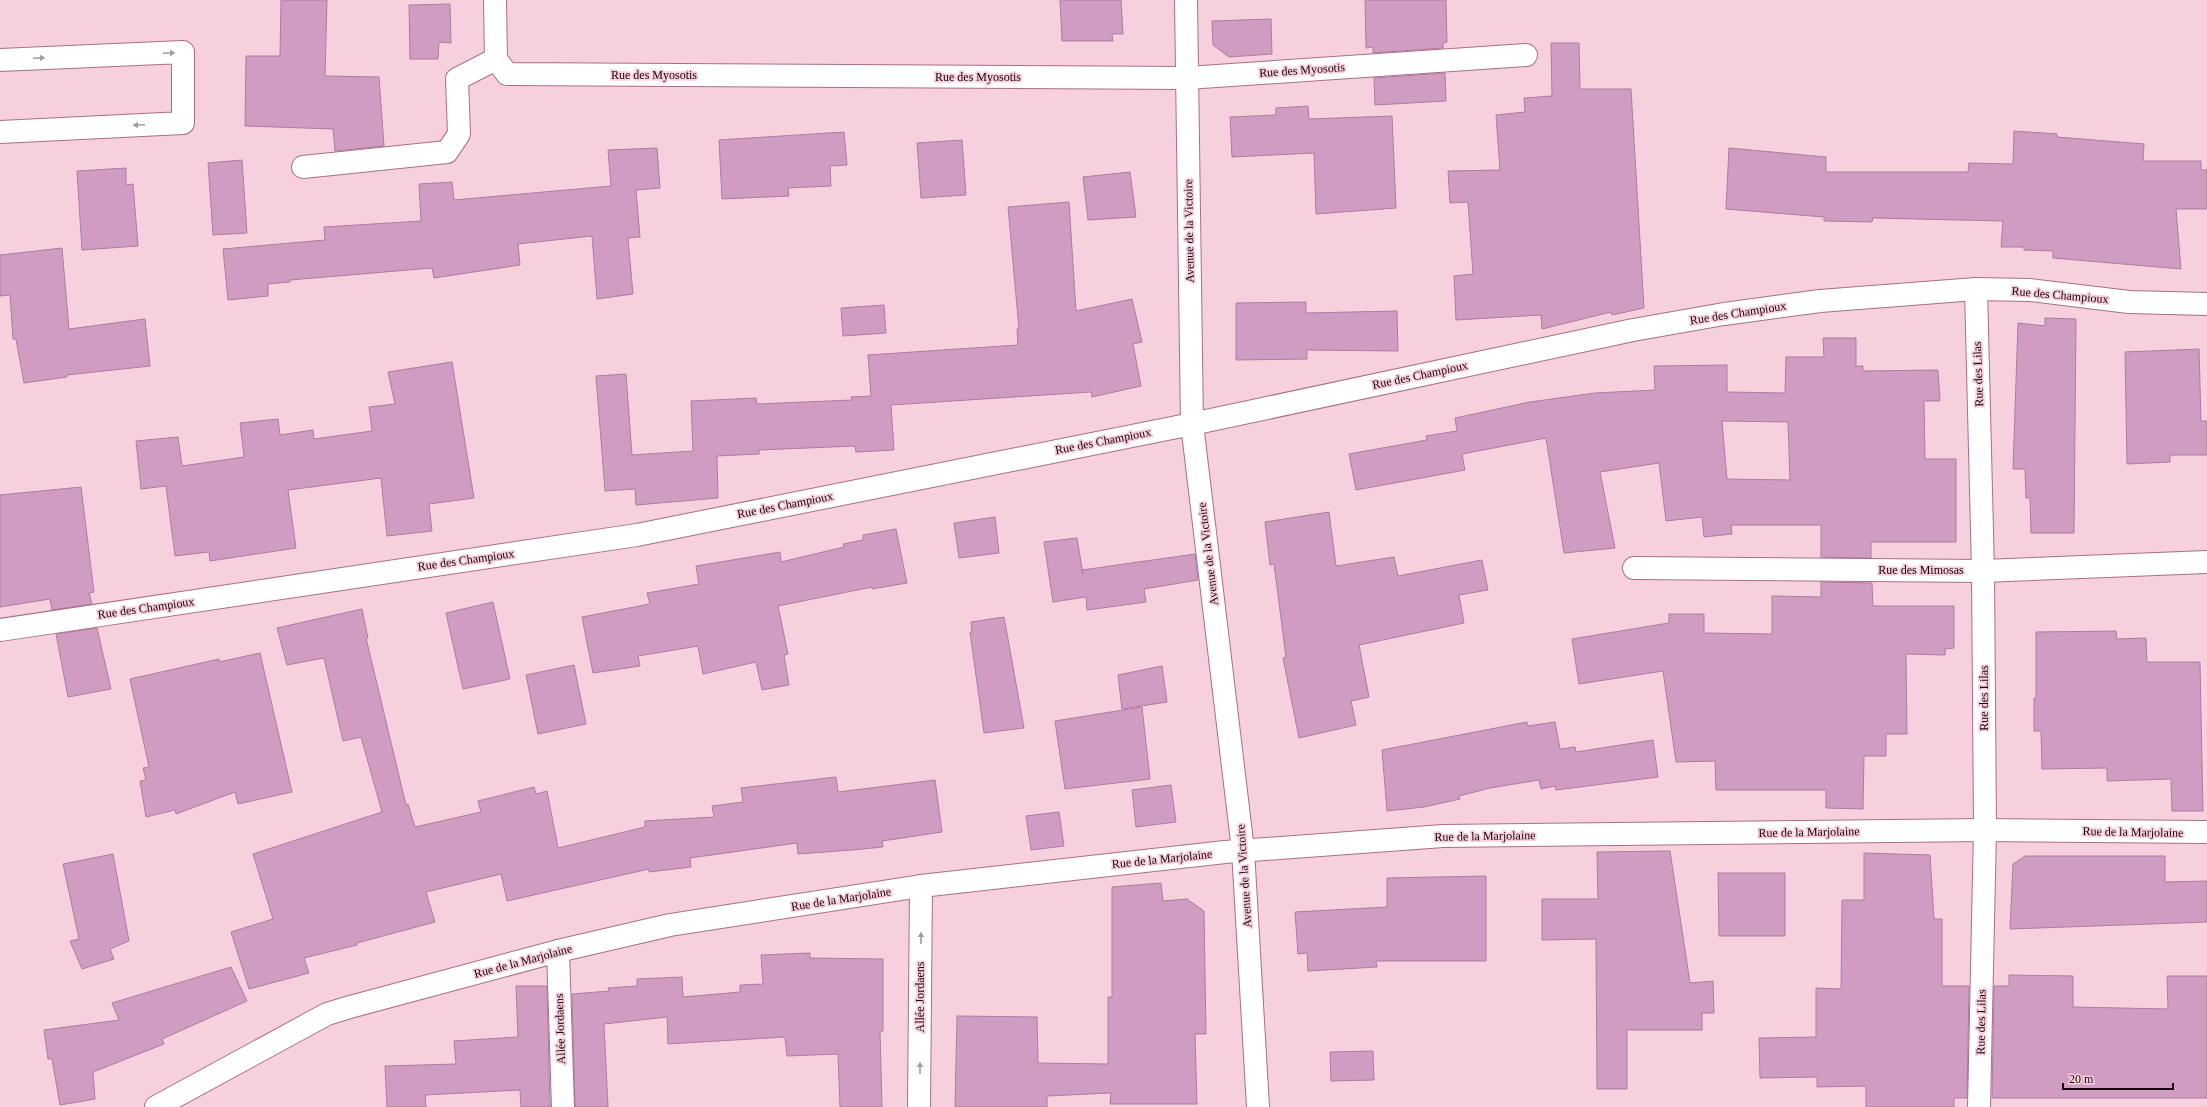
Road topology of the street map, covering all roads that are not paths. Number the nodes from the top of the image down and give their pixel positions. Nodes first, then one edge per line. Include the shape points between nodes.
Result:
1 (495, 0) edge
2 (1186, 0) edge
3 (1526, 55) dead end
4 (496, 59) junction
5 (0, 60) edge
6 (1187, 78) junction
7 (0, 132) edge
8 (303, 167) dead end
9 (1976, 289) junction
10 (2207, 304) edge
11 (1192, 424) junction
12 (2207, 562) edge
13 (1634, 568) dead end
14 (1983, 571) junction
15 (0, 630) edge
16 (1985, 830) junction
17 (2207, 832) edge
18 (1243, 850) junction
19 (921, 886) junction
20 (558, 951) junction
21 (156, 1107) edge
22 (563, 1107) edge
23 (920, 1107) edge
24 (1258, 1107) edge
25 (1979, 1107) edge

1 - 4 street
2 - 6 street, Avenue de la Victoire
3 - 6 street, Rue des Myosotis
4 - 6 street, Rue des Myosotis via 508,74
4 - 8 street via 457,79 459,134 448,152
5 -> 7 street via 183,52 184,123
6 - 11 street, Avenue de la Victoire
9 - 10 street, Rue des Champioux via 2030,290 2129,302
9 - 11 street, Rue des Champioux via 1820,300 1632,330
9 - 14 street, Rue des Lilas
11 - 15 street, Rue des Champioux via 638,535
11 - 18 street, Avenue de la Victoire
12 - 14 street, Rue des Mimosas
13 - 14 street, Rue des Mimosas
14 - 16 street, Rue des Lilas
16 - 17 street, Rue de la Marjolaine
16 - 18 street, Rue de la Marjolaine via 1444,836
16 - 25 street, Rue des Lilas
18 - 19 street, Rue de la Marjolaine
18 - 24 street, Avenue de la Victoire
19 - 20 street, Rue de la Marjolaine via 670,924
23 -> 19 street, Allée Jordaens
20 - 21 street, Rue de la Marjolaine via 327,1014
20 - 22 street, Allée Jordaens

